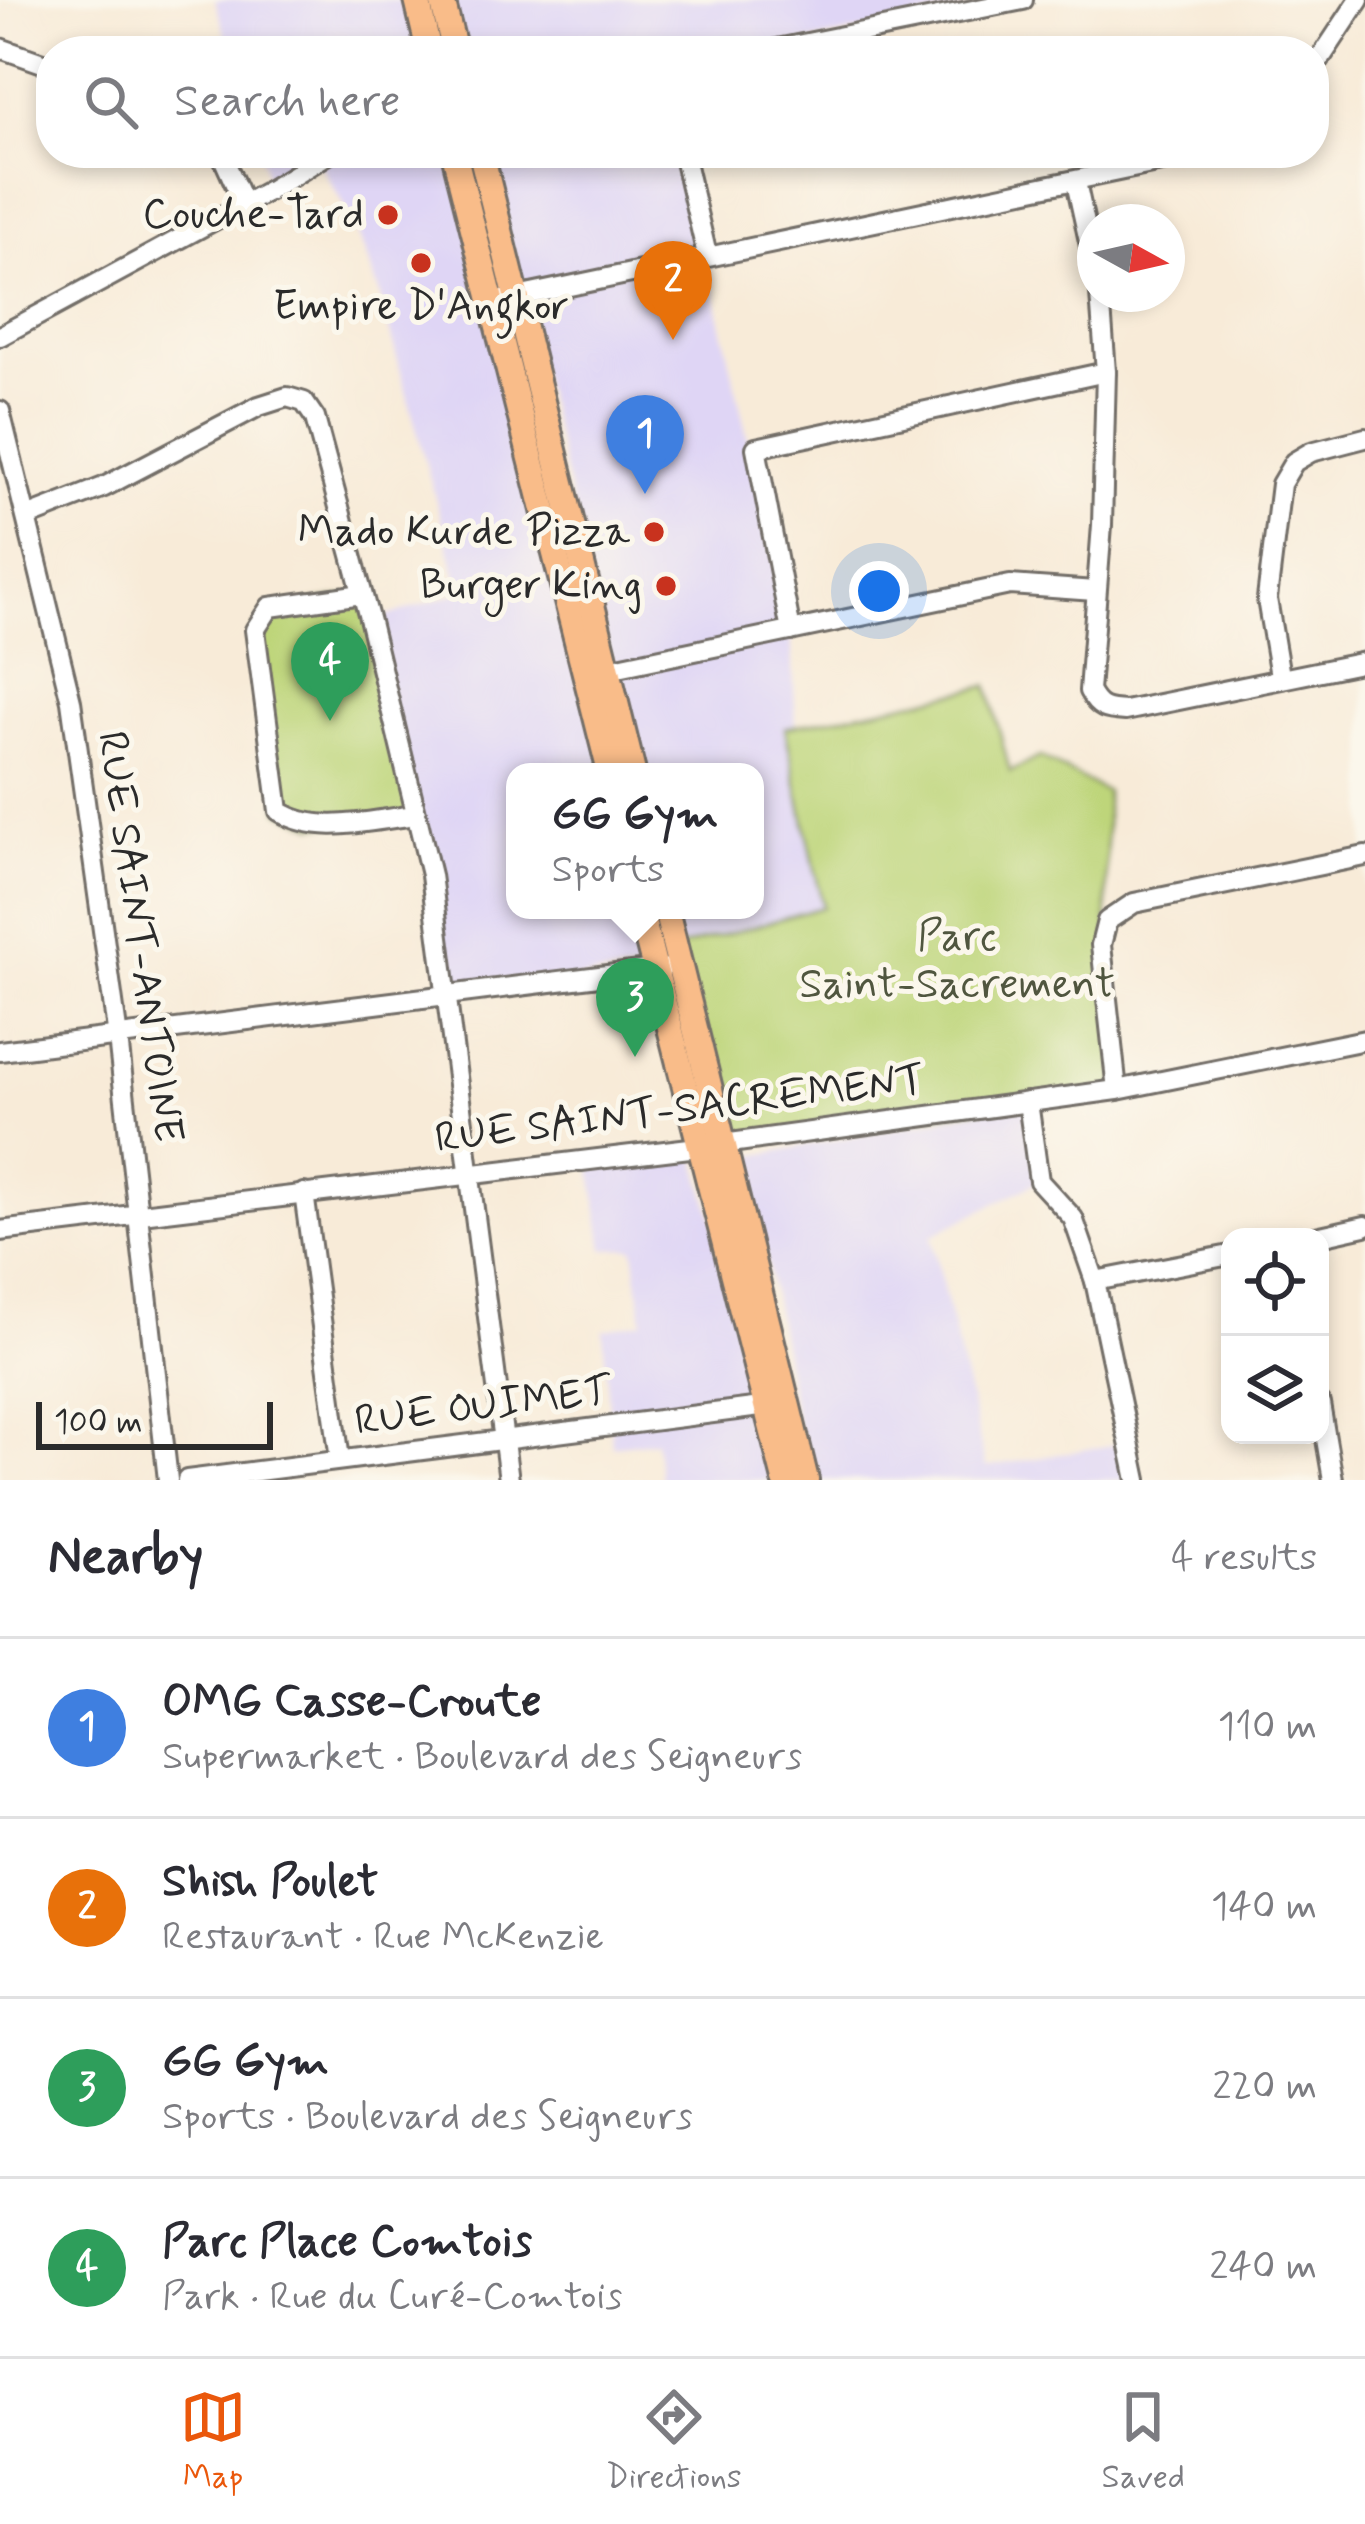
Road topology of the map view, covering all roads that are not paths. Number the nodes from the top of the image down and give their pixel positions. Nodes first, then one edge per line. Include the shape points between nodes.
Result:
1 (417, 0) edge
2 (442, 0) edge
3 (1022, 0) edge
4 (1359, 0) edge
5 (425, 36) edge
6 (451, 36) edge
7 (842, 36) edge
8 (1329, 45) edge
9 (0, 48) edge
10 (36, 61) edge
11 (227, 168) edge
12 (305, 168) edge
13 (459, 168) edge
14 (483, 168) edge
15 (686, 168) edge
16 (1138, 168) edge
17 (1076, 182) junction
18 (244, 204) junction
19 (1081, 204) edge
20 (707, 255) junction
21 (505, 299) junction
22 (1101, 312) edge
23 (0, 336) edge
24 (1106, 372) junction
25 (0, 411) edge
26 (1365, 438) edge
27 (27, 517) junction
28 (1095, 591) junction
29 (362, 594) junction
30 (791, 632) junction
31 (1365, 662) edge
32 (595, 672) junction
33 (1280, 676) junction
34 (609, 763) edge
35 (630, 763) edge
36 (416, 814) junction
37 (1365, 856) edge
38 (642, 919) edge
39 (668, 919) edge
40 (680, 967) junction
41 (653, 969) junction
42 (446, 995) junction
43 (118, 1038) junction
44 (1365, 1040) edge
45 (0, 1052) edge
46 (1117, 1090) junction
47 (1028, 1102) junction
48 (713, 1145) junction
49 (471, 1172) junction
50 (304, 1193) junction
51 (140, 1214) junction
52 (1365, 1226) edge
53 (0, 1232) edge
54 (1329, 1234) edge
55 (1221, 1257) edge
56 (1095, 1281) junction
57 (778, 1405) junction
58 (505, 1442) junction
59 (1327, 1444) edge
60 (340, 1460) junction
61 (168, 1480) edge
62 (187, 1480) edge
63 (509, 1480) edge
64 (785, 1480) edge
65 (806, 1480) edge
66 (1137, 1480) edge
67 (1333, 1480) edge

1 - 5 main road
2 - 6 main road
3 - 7 street
4 - 8 street
9 - 10 street
11 - 18 street
12 - 18 street
13 - 21 main road
14 - 21 main road
15 - 20 street
16 - 17 street
17 - 19 street
17 - 20 street
18 - 23 street
20 - 21 street
21 - 32 main road
22 - 24 street
24 - 28 street
24 - 30 street via 756,448
25 - 27 street, RUE SAINT-ANTOINE
26 - 33 street via 1311,452 1281,484 1267,599
27 - 29 street via 287,397 304,402 315,418
27 - 43 street, RUE SAINT-ANTOINE via 71,701
28 - 30 street via 1010,585
28 - 33 street via 1088,691 1106,710
29 - 36 street
29 - 36 street via 269,608 255,630 279,811 315,826
30 - 32 street
31 - 33 street
32 - 34 main road
32 - 35 main road
36 - 42 street
37 - 46 street via 1134,903 1107,921 1102,945
38 - 41 main road
39 - 40 main road
40 - 41 street
40 - 48 main road
41 - 42 street
41 - 48 main road
42 - 43 street
42 - 49 street
43 - 45 street
43 - 51 street, RUE SAINT-ANTOINE
44 - 46 street, RUE SAINT-SACREMENT
46 - 47 street, RUE SAINT-SACREMENT
47 - 48 street, RUE SAINT-SACREMENT
47 - 56 street via 1039,1181 1073,1218
48 - 49 street, RUE SAINT-SACREMENT
48 - 57 main road
49 - 50 street, RUE SAINT-SACREMENT
49 - 58 street
50 - 51 street, RUE SAINT-SACREMENT
50 - 60 street
51 - 53 street, RUE SAINT-SACREMENT
51 - 61 street, RUE SAINT-ANTOINE
52 - 54 street
55 - 56 street
56 - 66 street
57 - 58 street, RUE OUIMET
57 - 64 main road
57 - 65 main road
58 - 60 street, RUE OUIMET
58 - 63 street
59 - 67 street
60 - 62 street, RUE OUIMET

